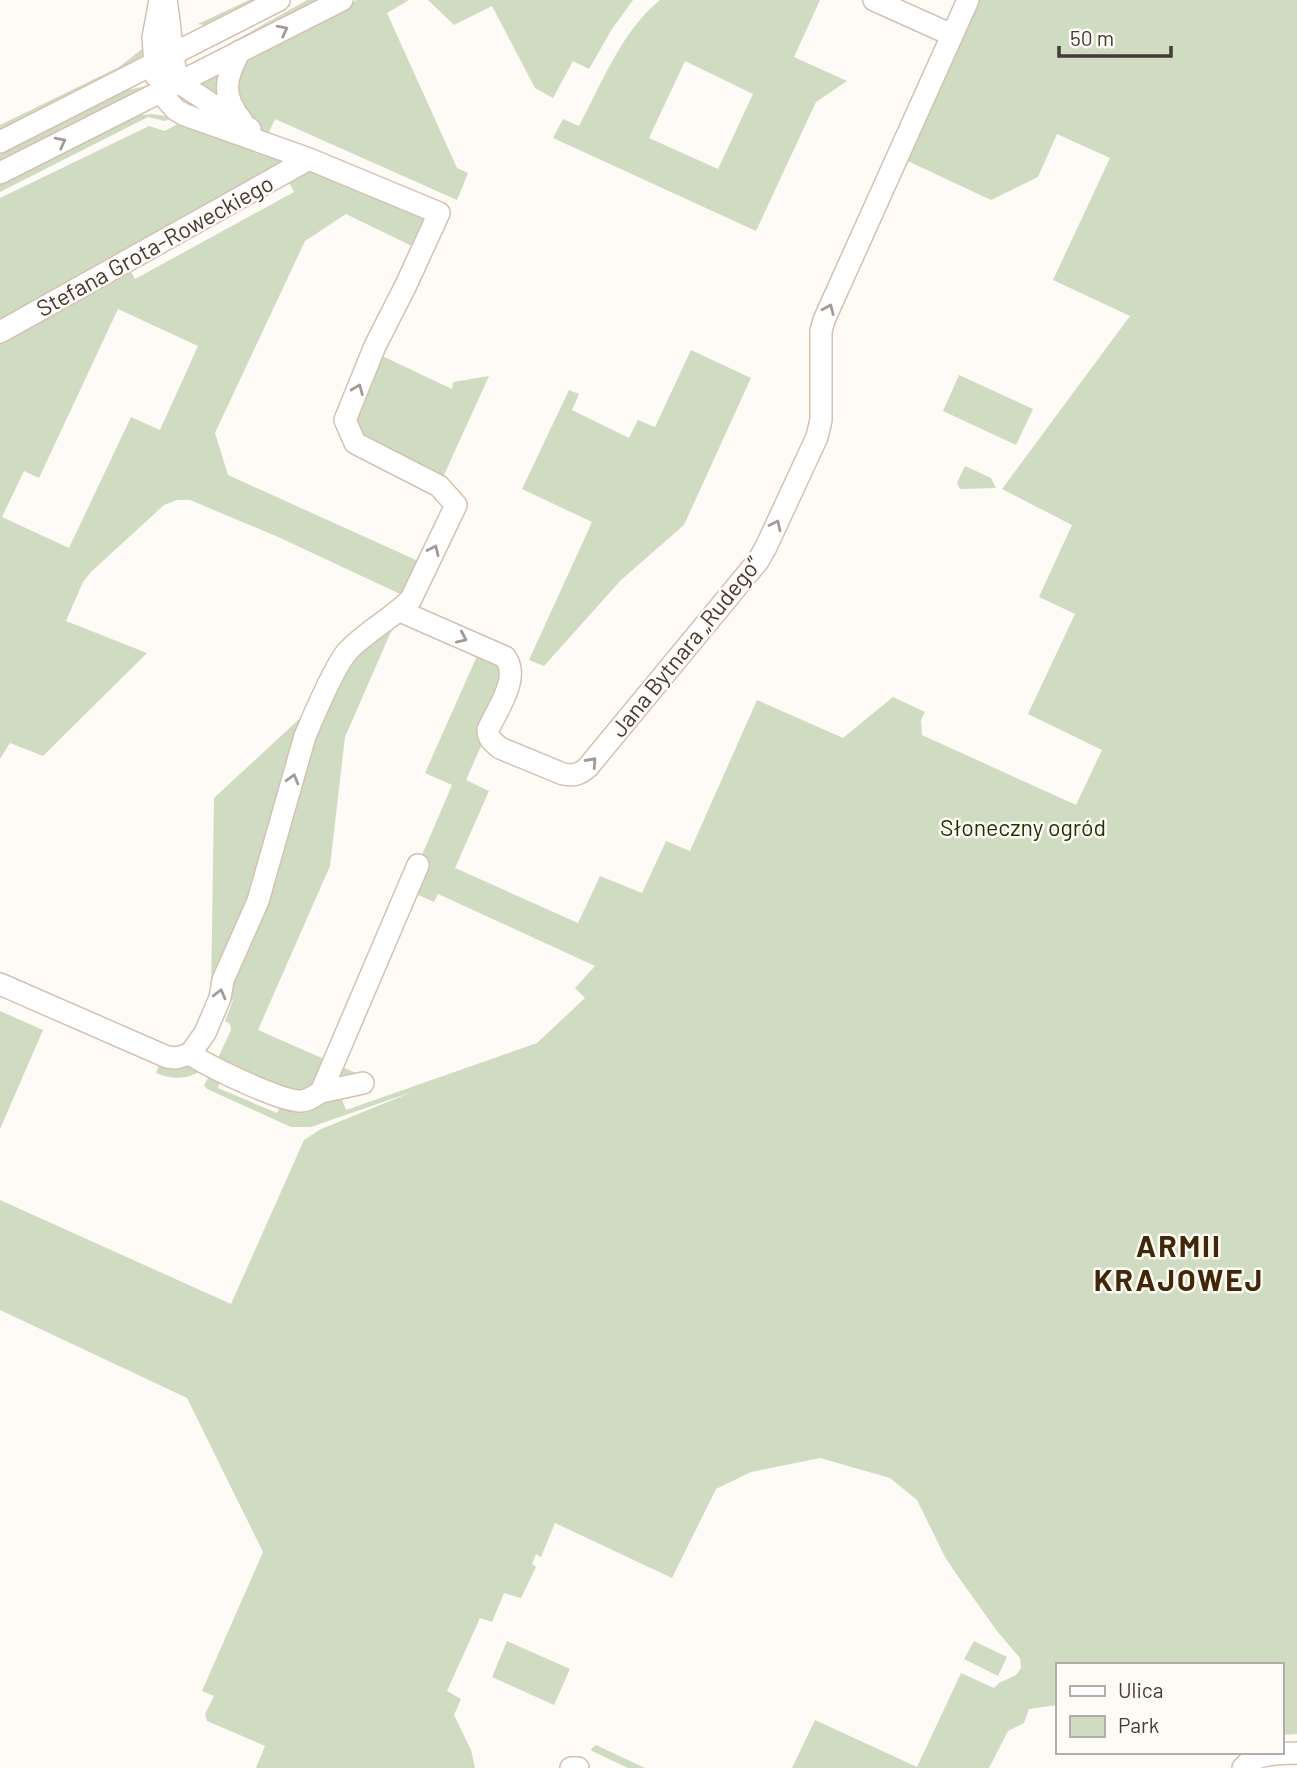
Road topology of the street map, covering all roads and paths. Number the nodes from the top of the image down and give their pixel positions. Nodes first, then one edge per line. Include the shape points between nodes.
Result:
1 (160, 0) edge
2 (167, 0) edge
3 (279, 0) edge
4 (342, 0) edge
5 (874, 0) edge
6 (968, 0) edge
7 (216, 32) junction
8 (952, 35) junction
9 (240, 51) junction
10 (162, 59) junction
11 (169, 87) junction
12 (248, 128) junction
13 (0, 142) edge
14 (282, 148) junction
15 (309, 159) junction
16 (0, 173) edge
17 (0, 332) edge
18 (400, 611) junction
19 (418, 865) dead end
20 (0, 984) edge
21 (190, 1054) junction
22 (363, 1083) dead end
23 (321, 1092) junction
24 (1297, 1753) edge
25 (571, 1768) edge
26 (578, 1768) edge
27 (1243, 1768) edge

1 - 10 street via 153,38
2 - 7 street via 188,26
2 - 10 street via 172,36
3 - 7 street
9 -> 4 street
5 - 8 street
6 - 8 street, Jana Bytnara „Rudego”
7 - 10 street
18 -> 8 street, Jana Bytnara „Rudego” via 505,657 511,665 508,686 488,730 488,737 500,748 563,774 573,776 588,767 766,547 817,437 824,320
9 - 11 street
9 - 12 street, Stefana Grota-Roweckiego via 229,71 228,92 232,110
10 - 11 street
10 - 13 street
11 - 12 street, Stefana Grota-Roweckiego
11 - 14 street, Stefana Grota-Roweckiego via 176,110 185,115
16 -> 11 street
12 - 14 street, Stefana Grota-Roweckiego
14 - 15 street, Stefana Grota-Roweckiego
15 - 17 street, Stefana Grota-Roweckiego
18 -> 15 street, Stefana Grota-Roweckiego via 411,599 456,505 439,486 355,443 345,420 439,213
21 -> 18 street, Stefana Grota-Roweckiego via 205,1033 258,901 312,720 345,654
19 - 23 street
20 - 21 street via 167,1057
21 - 23 street via 286,1099 303,1101
22 - 23 street
24 - 27 street via 1262,1756
25 - 26 street

